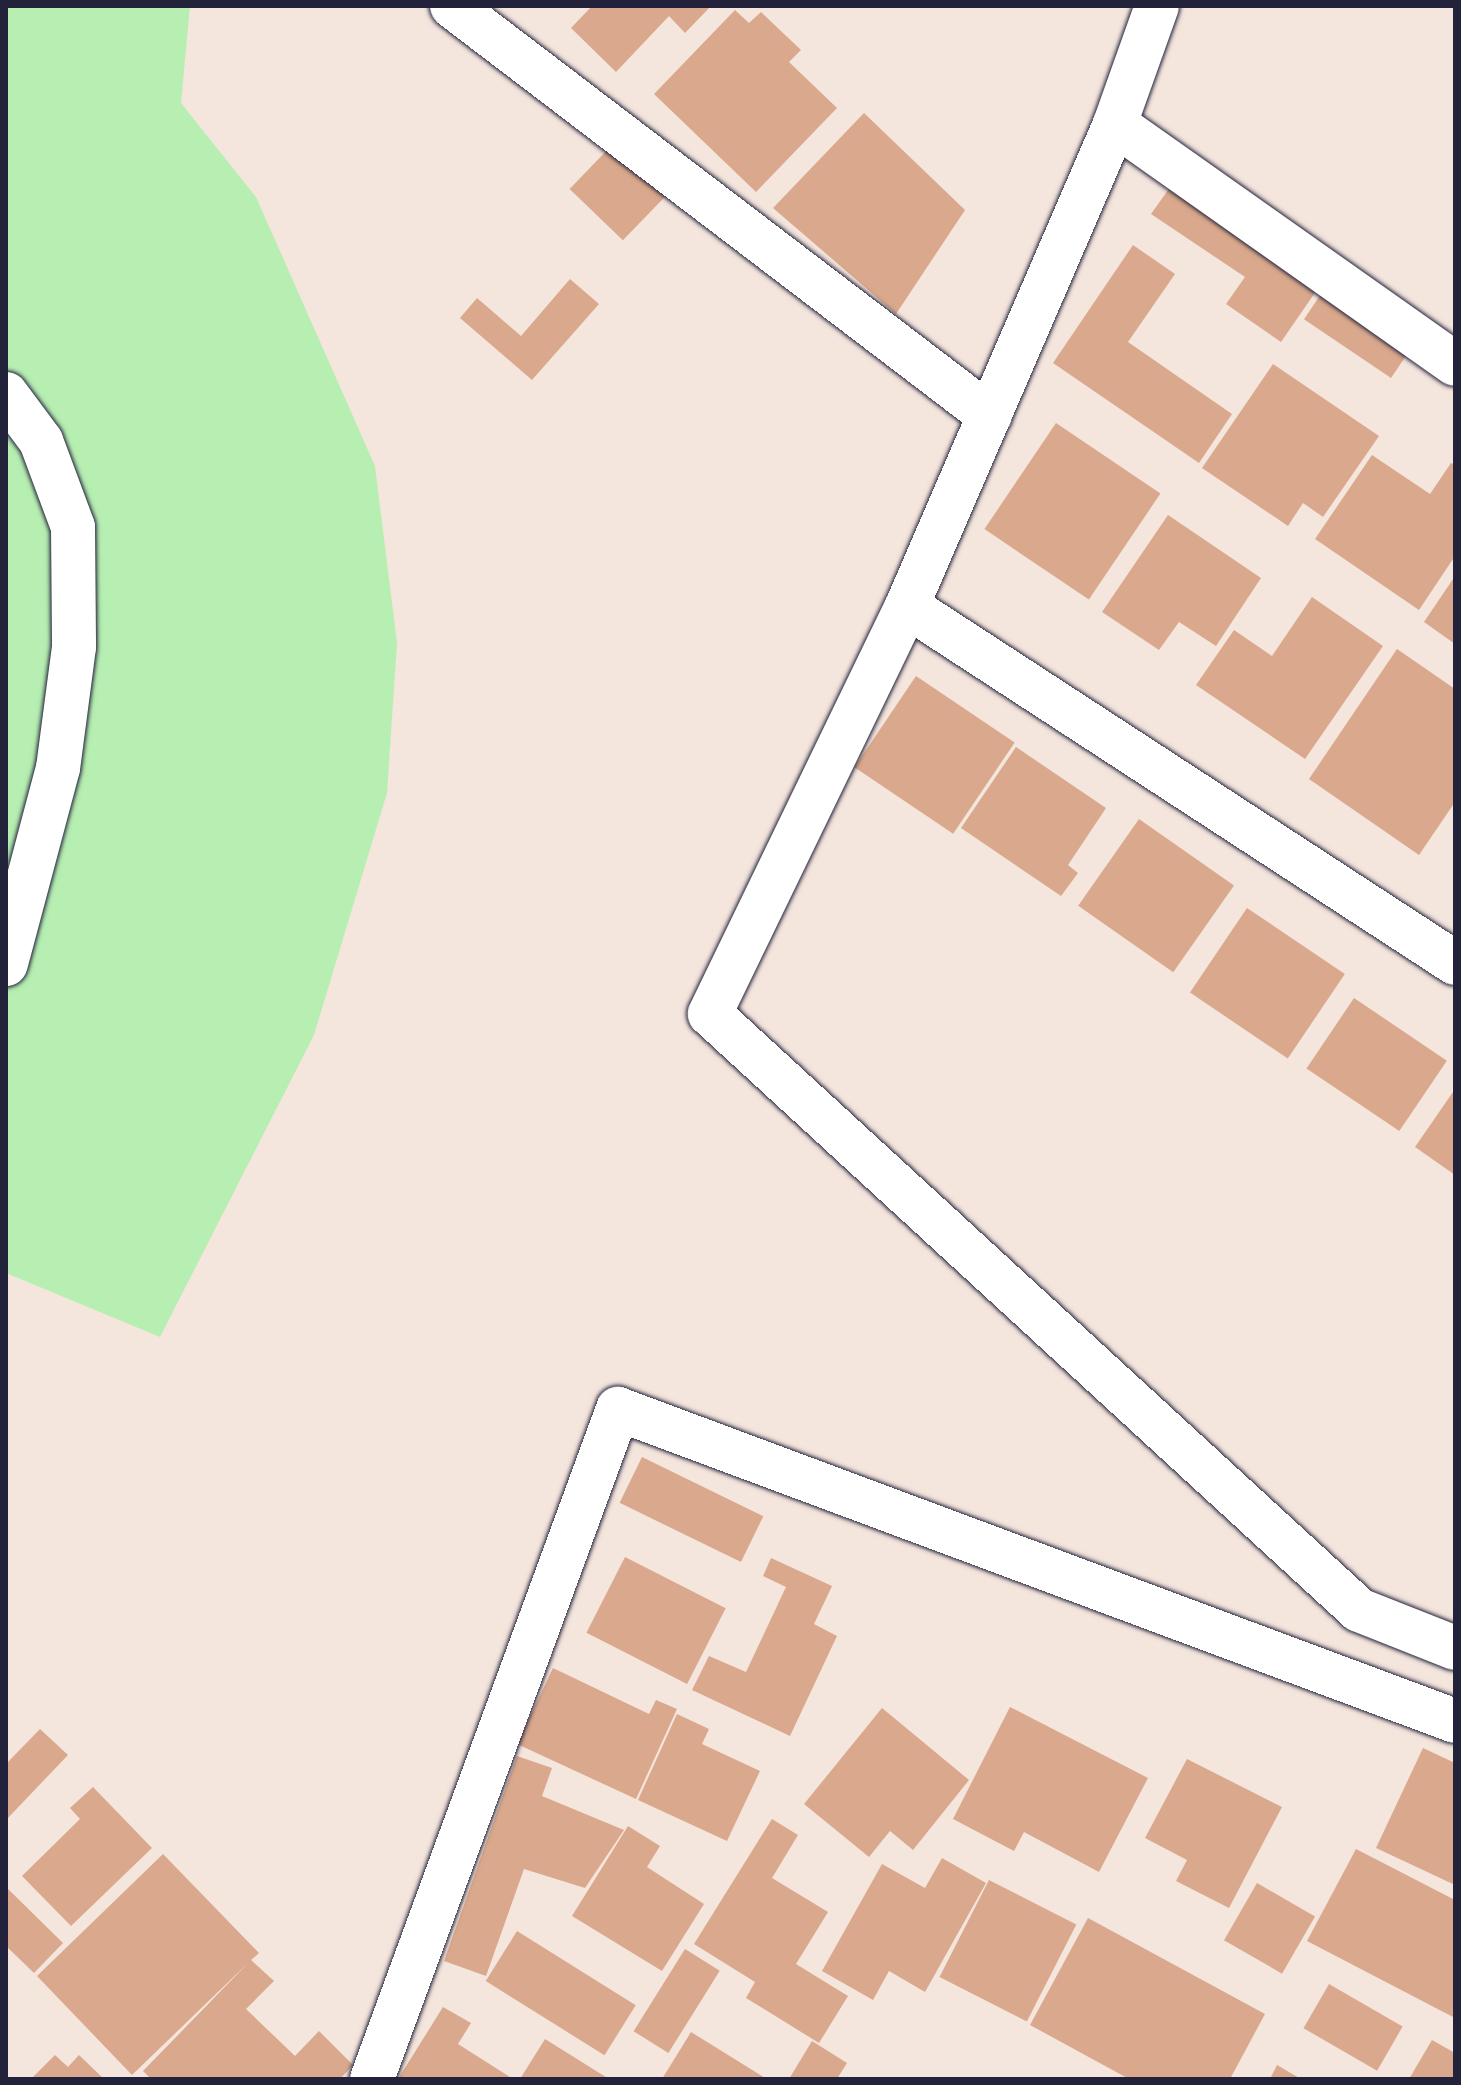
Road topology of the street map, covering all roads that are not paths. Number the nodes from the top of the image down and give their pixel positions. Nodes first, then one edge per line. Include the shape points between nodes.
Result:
1 (452, 6) edge
2 (1157, 6) edge
3 (1115, 124) junction
4 (1455, 364) edge
5 (6, 394) edge
6 (990, 416) junction
7 (907, 606) junction
8 (1455, 963) edge
9 (6, 964) edge
10 (1455, 1648) edge
11 (1455, 1721) edge
12 (372, 2079) edge

1 - 6 street
2 - 3 street
3 - 4 street
3 - 6 street
5 - 9 street via 41,441 73,527 74,647 58,768
6 - 7 street
7 - 8 street
7 - 10 street via 710,1014 1359,1610
11 - 12 street via 618,1409

